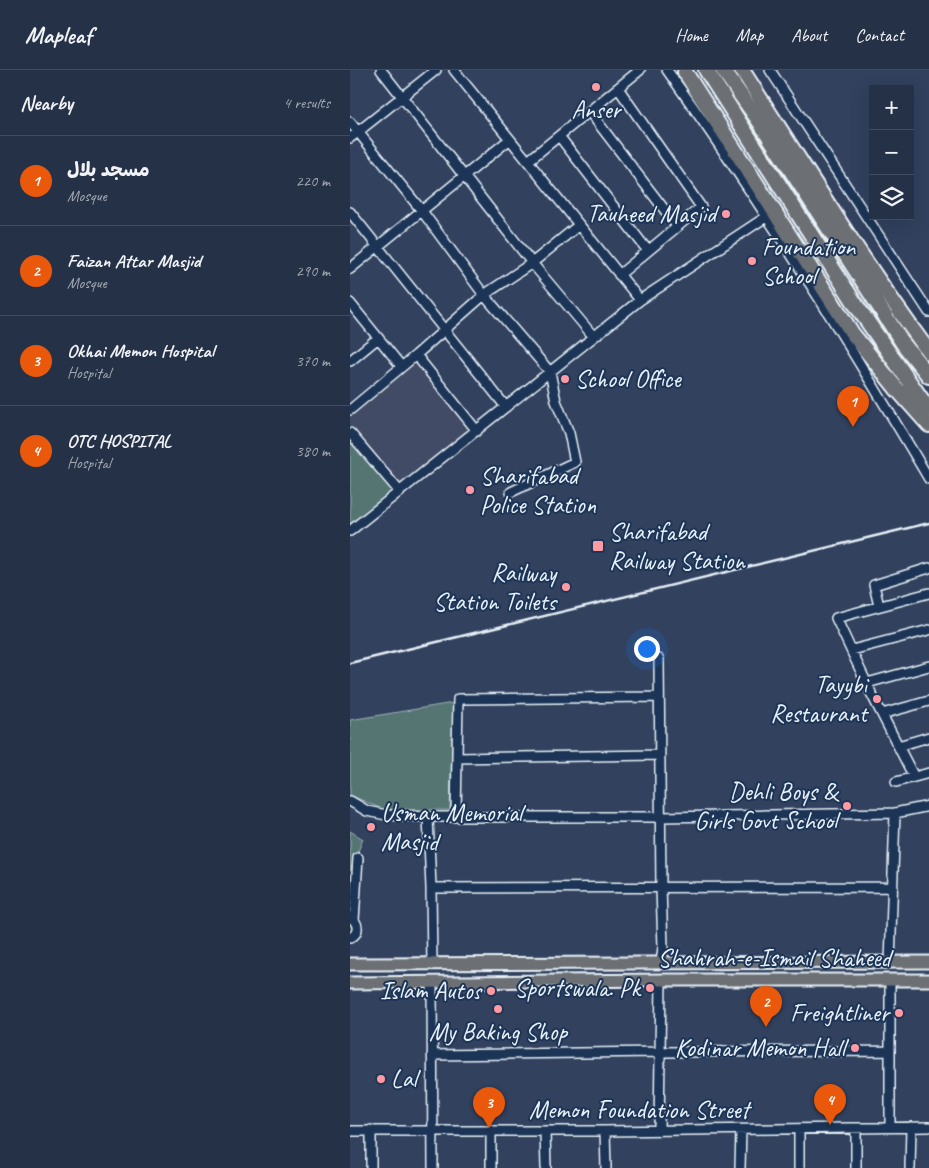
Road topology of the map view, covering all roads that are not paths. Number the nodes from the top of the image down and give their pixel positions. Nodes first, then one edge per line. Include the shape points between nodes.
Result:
1 (381, 70) edge
2 (436, 70) edge
3 (454, 70) edge
4 (640, 70) edge
5 (666, 70) edge
6 (706, 70) edge
7 (724, 70) edge
8 (742, 70) edge
9 (770, 70) edge
10 (684, 71) edge
11 (618, 88) junction
12 (402, 97) junction
13 (589, 111) junction
14 (350, 122) edge
15 (358, 132) junction
16 (559, 136) junction
17 (350, 138) edge
18 (510, 139) junction
19 (528, 161) junction
20 (465, 176) junction
21 (422, 211) junction
22 (350, 212) edge
23 (766, 217) junction
24 (579, 225) junction
25 (677, 226) junction
26 (378, 246) junction
27 (648, 251) junction
28 (532, 263) junction
29 (350, 268) edge
30 (619, 275) junction
31 (484, 295) junction
32 (640, 300) junction
33 (350, 303) edge
34 (929, 312) edge
35 (444, 330) junction
36 (594, 337) junction
37 (378, 338) junction
38 (929, 352) edge
39 (416, 355) junction
40 (350, 360) edge
41 (400, 366) junction
42 (550, 372) junction
43 (929, 376) edge
44 (506, 407) junction
45 (350, 410) edge
46 (929, 410) edge
47 (929, 425) edge
48 (477, 431) junction
49 (350, 433) edge
50 (929, 479) edge
51 (400, 492) junction
52 (511, 492) dead end
53 (350, 531) edge
54 (929, 568) edge
55 (929, 593) edge
56 (879, 606) junction
57 (929, 630) edge
58 (852, 650) junction
59 (659, 659) dead end
60 (929, 666) edge
61 (867, 682) junction
62 (659, 697) junction
63 (929, 702) edge
64 (882, 714) junction
65 (929, 737) edge
66 (898, 746) junction
67 (659, 755) junction
68 (457, 758) junction
69 (929, 773) edge
70 (914, 777) junction
71 (896, 782) dead end
72 (350, 801) edge
73 (929, 806) edge
74 (895, 813) junction
75 (456, 816) junction
76 (428, 817) junction
77 (660, 817) junction
78 (358, 858) dead end
79 (893, 887) junction
80 (431, 888) junction
81 (660, 888) junction
82 (352, 919) edge
83 (350, 938) edge
84 (929, 962) edge
85 (890, 963) junction
86 (350, 964) edge
87 (662, 964) junction
88 (432, 965) junction
89 (661, 980) junction
90 (890, 980) junction
91 (929, 980) edge
92 (432, 982) junction
93 (350, 983) edge
94 (890, 1051) junction
95 (660, 1052) junction
96 (432, 1055) junction
97 (890, 1127) junction
98 (911, 1127) junction
99 (929, 1127) edge
100 (856, 1128) junction
101 (799, 1129) junction
102 (371, 1130) junction
103 (433, 1130) junction
104 (491, 1130) junction
105 (659, 1130) junction
106 (741, 1130) junction
107 (350, 1131) edge
108 (545, 1131) junction
109 (605, 1131) junction
110 (371, 1168) edge
111 (433, 1168) edge
112 (492, 1168) edge
113 (546, 1168) edge
114 (606, 1168) edge
115 (740, 1168) edge
116 (799, 1168) edge
117 (856, 1168) edge
118 (910, 1168) edge

1 - 12 street
2 - 12 street
3 - 18 street
4 - 11 street
5 - 23 street
6 - 46 highway via 858,308
7 - 43 highway via 904,345
8 - 38 highway via 826,203
9 - 34 street
10 - 47 highway via 852,333
11 - 13 street
11 - 25 street via 702,208
12 - 15 street
12 - 20 street
13 - 16 street
13 - 25 street
14 - 15 street
15 - 17 street
15 - 21 street
16 - 19 street
16 - 27 street
18 - 19 street
18 - 20 street
19 - 24 street
20 - 21 street
20 - 28 street
21 - 26 street
21 - 31 street
22 - 26 street
23 - 32 street
23 - 50 street via 852,349
24 - 28 street
24 - 30 street
25 - 27 street
26 - 29 street
26 - 35 street
27 - 30 street
28 - 31 street
28 - 36 street
30 - 32 street
31 - 35 street
31 - 42 street
32 - 36 street
33 - 37 street
35 - 39 street
35 - 44 street
36 - 42 street
37 - 40 street
37 - 41 street
39 - 41 street
39 - 48 street
41 - 45 street
42 - 44 street
42 - 52 street via 574,462
44 - 48 street
48 - 51 street
49 - 51 street
51 - 53 street
54 - 56 street via 874,585
55 - 56 street
56 - 58 street via 836,618
57 - 58 street
58 - 61 street
59 - 62 street
60 - 61 street
61 - 64 street
62 - 67 street
62 - 68 street via 458,699
63 - 64 street
64 - 66 street
65 - 66 street
66 - 70 street
67 - 68 street
67 - 77 street
68 - 75 street
69 - 70 street
70 - 71 street
72 - 76 street via 366,811
73 - 74 street
74 - 77 street
74 - 79 street
75 - 76 street
75 - 77 street
76 - 80 street
77 - 81 street
78 - 82 street
79 - 81 street
79 - 85 street
80 - 81 street
80 - 88 street
81 - 87 street
82 - 83 street via 358,929
84 - 85 main road, Shahrah-e-Ismail Shaheed
85 - 87 main road, Shahrah-e-Ismail Shaheed
86 - 88 main road, Shahrah-e-Ismail Shaheed
87 - 88 main road, Shahrah-e-Ismail Shaheed
89 - 90 main road, Shahrah-e-Ismail Shaheed
89 - 92 main road, Shahrah-e-Ismail Shaheed
89 - 95 street
90 - 91 main road, Shahrah-e-Ismail Shaheed
90 - 94 street
92 - 93 main road, Shahrah-e-Ismail Shaheed
92 - 96 street
94 - 95 street
94 - 97 street
95 - 96 street
95 - 105 street
96 - 103 street
97 - 98 street, Memon Foundation Street
97 - 100 street, Memon Foundation Street
98 - 99 street, Memon Foundation Street
98 - 118 street
100 - 101 street, Memon Foundation Street
100 - 117 street
101 - 106 street, Memon Foundation Street
101 - 116 street
102 - 103 street, Memon Foundation Street
102 - 107 street, Memon Foundation Street
102 - 110 street
103 - 104 street, Memon Foundation Street
103 - 111 street
104 - 108 street, Memon Foundation Street
104 - 112 street
105 - 106 street, Memon Foundation Street
105 - 109 street, Memon Foundation Street
106 - 115 street
108 - 109 street, Memon Foundation Street
108 - 113 street
109 - 114 street

